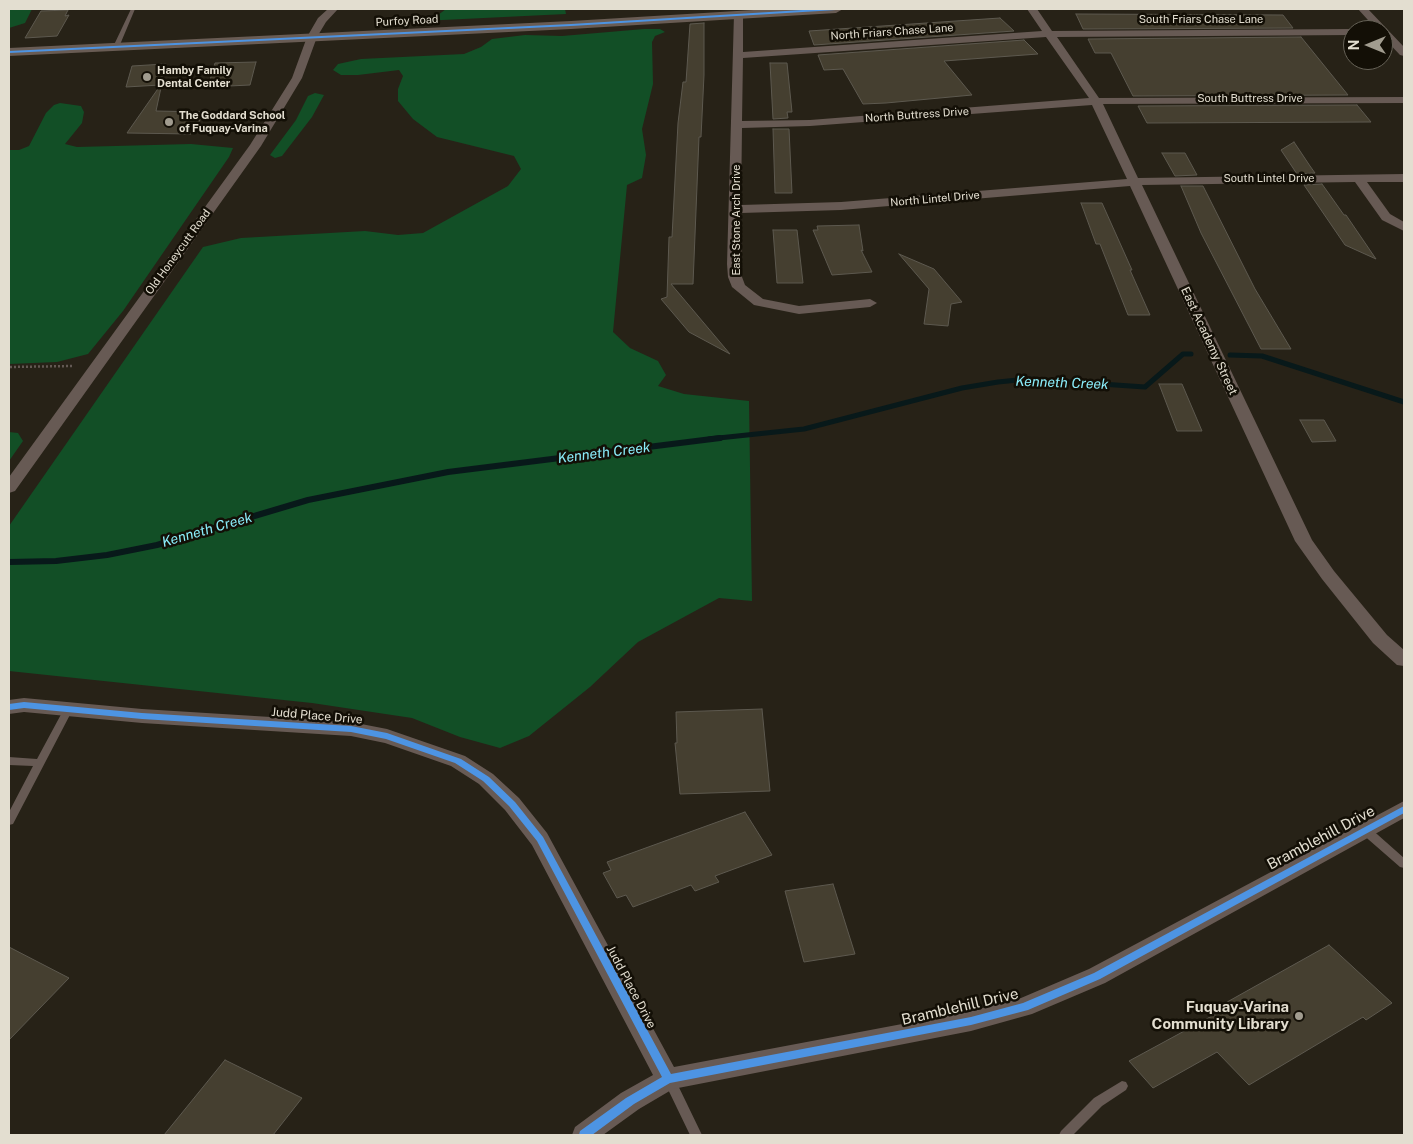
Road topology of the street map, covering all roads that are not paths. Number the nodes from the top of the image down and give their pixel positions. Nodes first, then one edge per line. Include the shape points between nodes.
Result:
1 (133, 9) edge
2 (333, 9) edge
3 (836, 9) edge
4 (1032, 9) edge
5 (1363, 9) edge
6 (738, 16) junction
7 (1373, 20) edge
8 (1343, 32) edge
9 (1048, 34) junction
10 (312, 37) junction
11 (1393, 41) edge
12 (116, 47) junction
13 (9, 52) edge
14 (1404, 52) edge
15 (738, 56) junction
16 (1404, 100) edge
17 (1096, 102) junction
18 (737, 125) junction
19 (1358, 178) junction
20 (1404, 178) edge
21 (1134, 181) junction
22 (736, 209) junction
23 (1404, 227) edge
24 (870, 302) dead end
25 (9, 488) edge
26 (1404, 660) edge
27 (14, 703) edge
28 (68, 709) junction
29 (9, 761) edge
30 (40, 763) junction
31 (1404, 809) edge
32 (9, 821) edge
33 (1365, 830) junction
34 (1404, 864) edge
35 (668, 1079) junction
36 (1122, 1086) dead end
37 (584, 1135) edge
38 (696, 1135) edge
39 (1064, 1135) edge

1 - 12 lane
2 - 10 street, Old Honeycutt Road
3 - 6 street, Purfoy Road
4 - 9 street, East Academy Street
5 - 7 street
6 - 10 street, Purfoy Road
6 - 15 street, East Stone Arch Drive
8 - 9 street, South Friars Chase Lane
9 - 15 street, North Friars Chase Lane
9 - 17 street, East Academy Street
10 - 12 street, Purfoy Road
10 - 25 street, Old Honeycutt Road via 297,78 256,146
11 - 14 street
12 - 13 street, Purfoy Road
15 - 18 street, East Stone Arch Drive
16 - 17 street, South Buttress Drive via 1163,99
17 - 18 street, North Buttress Drive
17 - 21 street, East Academy Street
18 - 22 street, East Stone Arch Drive
19 - 20 street, South Lintel Drive
19 - 21 street, South Lintel Drive
19 - 23 street via 1386,217
21 - 22 street, North Lintel Drive via 841,206
21 - 26 street, East Academy Street via 1304,541 1380,639
22 - 24 street, East Stone Arch Drive via 735,277 747,294 767,304 799,310
27 - 28 street, Judd Place Drive
28 - 30 lane
28 - 35 street, Judd Place Drive via 351,729 403,740 458,761 486,779 512,804 540,839
29 - 30 lane
30 - 32 lane
31 - 33 street, Bramblehill Drive
33 - 34 lane
33 - 35 street, Bramblehill Drive via 1097,976 1024,1007 971,1022
35 - 37 street, Bramblehill Drive via 630,1101
35 - 38 lane
36 - 39 lane via 1098,1102

